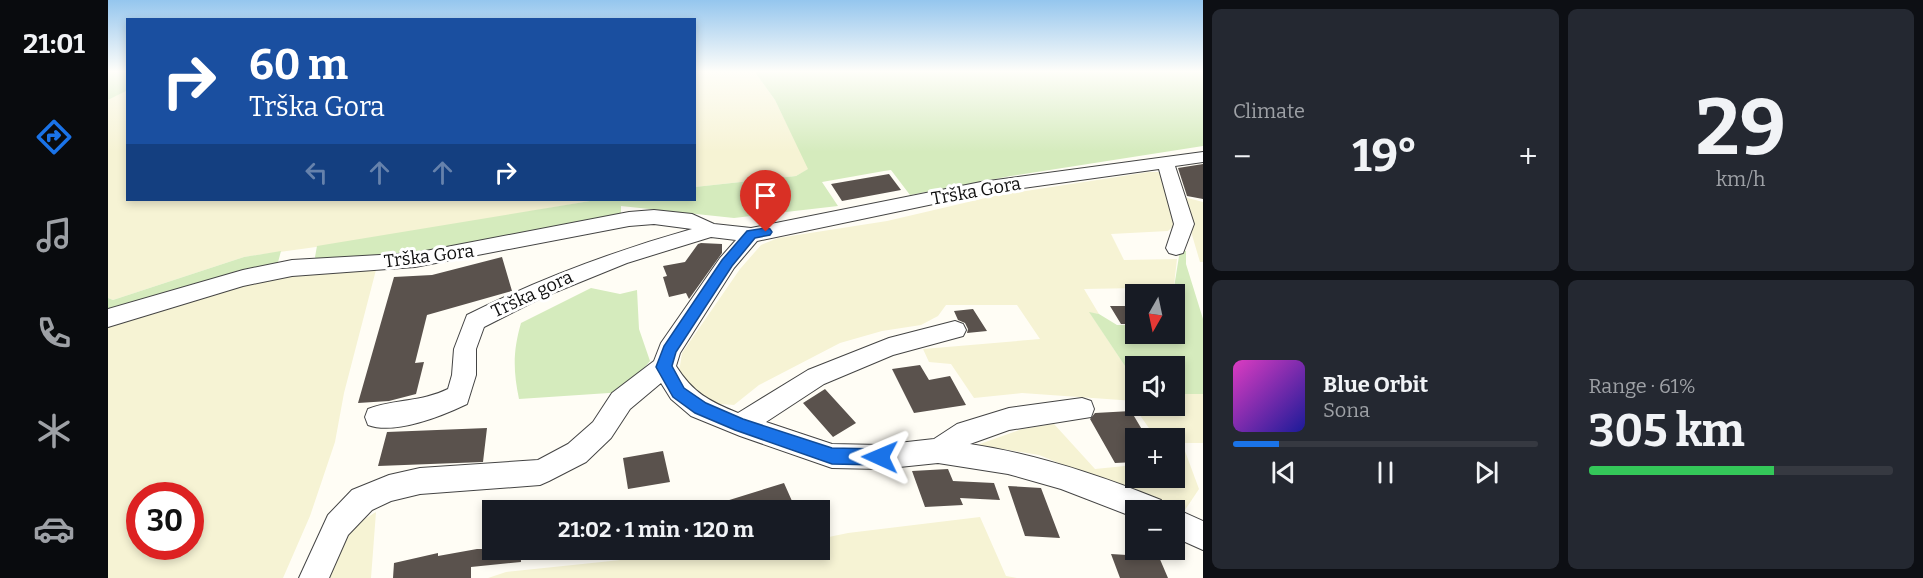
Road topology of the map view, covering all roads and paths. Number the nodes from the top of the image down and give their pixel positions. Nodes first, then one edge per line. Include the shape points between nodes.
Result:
1 (1203, 157) edge
2 (1166, 164) junction
3 (711, 230) junction
4 (751, 235) junction
5 (1176, 248) dead end
6 (108, 318) edge
7 (954, 330) dead end
8 (664, 367) junction
9 (1082, 409) dead end
10 (377, 417) dead end
11 (740, 425) junction
12 (938, 451) junction
13 (1125, 500) edge
14 (1185, 527) edge
15 (1203, 536) edge
16 (314, 578) edge

1 - 2 street, Trška Gora
2 - 4 street, Trška Gora via 981,188
2 - 5 street via 1184,224
3 - 4 street, Trška Gora
3 - 6 street, Trška Gora via 692,221 629,219 471,252 292,268 243,278
3 - 10 street, Trška gora via 561,278 475,321 465,349 465,375 458,396 415,413
4 - 8 street via 727,263 669,350
7 - 11 street via 889,347 816,377
8 - 11 street via 679,392 700,408
8 - 16 street via 621,401 602,430 577,453 540,472 420,481 362,500 338,525
9 - 12 street via 1009,419 966,432
11 - 12 street via 832,456 880,457
12 - 13 street via 1008,462 1061,476
14 - 15 street

